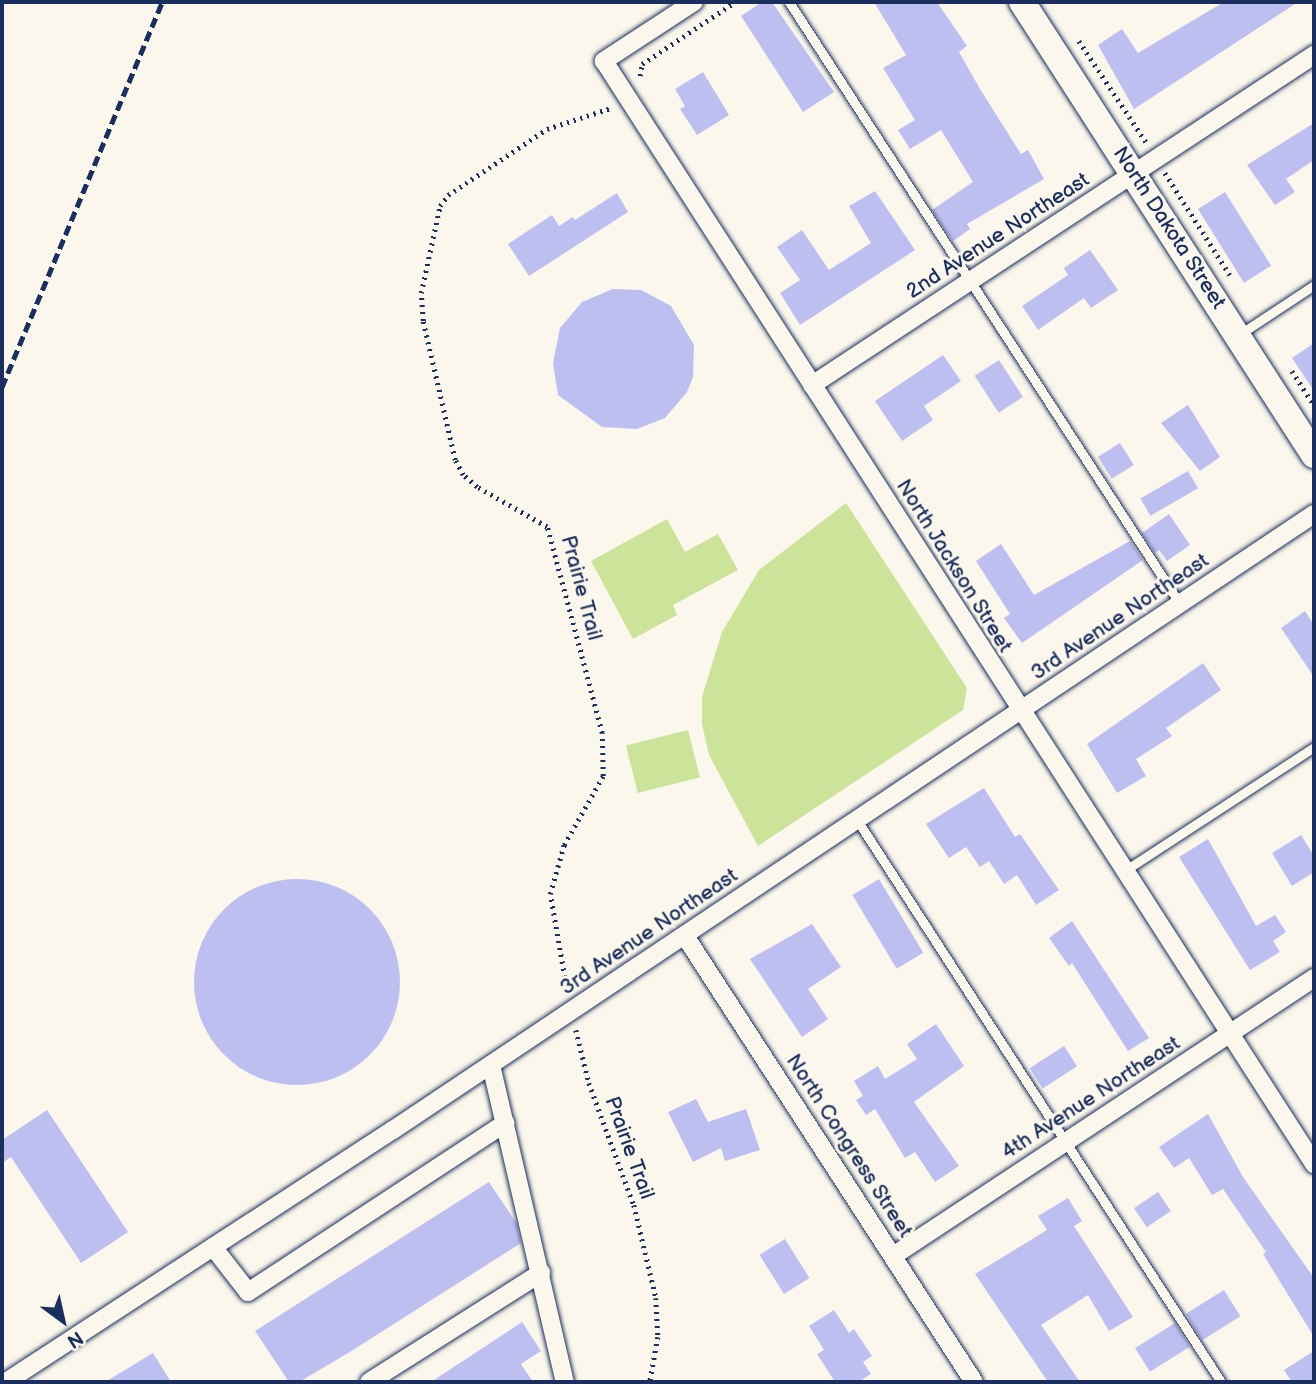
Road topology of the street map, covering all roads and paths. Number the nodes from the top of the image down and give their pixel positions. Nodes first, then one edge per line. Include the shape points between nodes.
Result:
1 (694, 2) edge
2 (735, 2) edge
3 (789, 2) edge
4 (1030, 7) edge
5 (1076, 36) dead end
6 (1314, 55) edge
7 (628, 99) junction
8 (1146, 166) junction
9 (972, 280) junction
10 (1314, 285) edge
11 (1237, 286) dead end
12 (1238, 335) junction
13 (1287, 363) dead end
14 (812, 385) junction
15 (1314, 405) edge
16 (1314, 455) edge
17 (1314, 514) edge
18 (1180, 604) junction
19 (1019, 711) junction
20 (1314, 747) edge
21 (858, 820) junction
22 (1124, 871) junction
23 (685, 936) junction
24 (1314, 978) edge
25 (572, 1011) junction
26 (1231, 1033) junction
27 (491, 1065) junction
28 (505, 1123) junction
29 (1066, 1141) junction
30 (1314, 1164) edge
31 (213, 1247) junction
32 (893, 1256) junction
33 (541, 1273) junction
34 (18, 1379) edge
35 (369, 1382) edge
36 (565, 1382) edge
37 (650, 1382) edge
38 (974, 1382) edge
39 (1221, 1382) edge

1 - 7 street, North Jackson Street via 604,61
2 - 7 path via 642,64 638,73 646,87
3 - 9 lane
4 - 8 street, North Dakota Street
5 - 8 path
6 - 8 street, 2nd Avenue Northeast
7 - 14 street, North Jackson Street
7 - 25 path, Prairie Trail via 548,129 448,195 439,206 421,293 423,321 455,460 477,487 547,527 602,733 603,776 564,845 550,894 558,957
8 - 9 street, 2nd Avenue Northeast
8 - 11 path
8 - 12 street, North Dakota Street
9 - 14 street, 2nd Avenue Northeast
9 - 18 lane
10 - 12 lane
12 - 16 street, North Dakota Street
13 - 15 path
14 - 19 street, North Jackson Street
17 - 18 street, 3rd Avenue Northeast
18 - 19 street, 3rd Avenue Northeast
19 - 21 street, 3rd Avenue Northeast
19 - 22 street, North Jackson Street
20 - 22 lane
21 - 23 street, 3rd Avenue Northeast
21 - 29 lane
22 - 26 street, North Jackson Street
23 - 25 street, 3rd Avenue Northeast
23 - 32 street, North Congress Street
24 - 26 street, 4th Avenue Northeast
25 - 27 street, 3rd Avenue Northeast
25 - 37 path, Prairie Trail via 589,1083 634,1205 656,1298 658,1336
26 - 29 street, 4th Avenue Northeast
26 - 30 street, North Jackson Street
27 - 28 street
27 - 31 street, 3rd Avenue Northeast
28 - 31 street via 247,1292
28 - 33 street
29 - 32 street, 4th Avenue Northeast
29 - 39 lane
31 - 34 street, 3rd Avenue Northeast
32 - 38 street, North Congress Street
33 - 35 street
33 - 36 street

